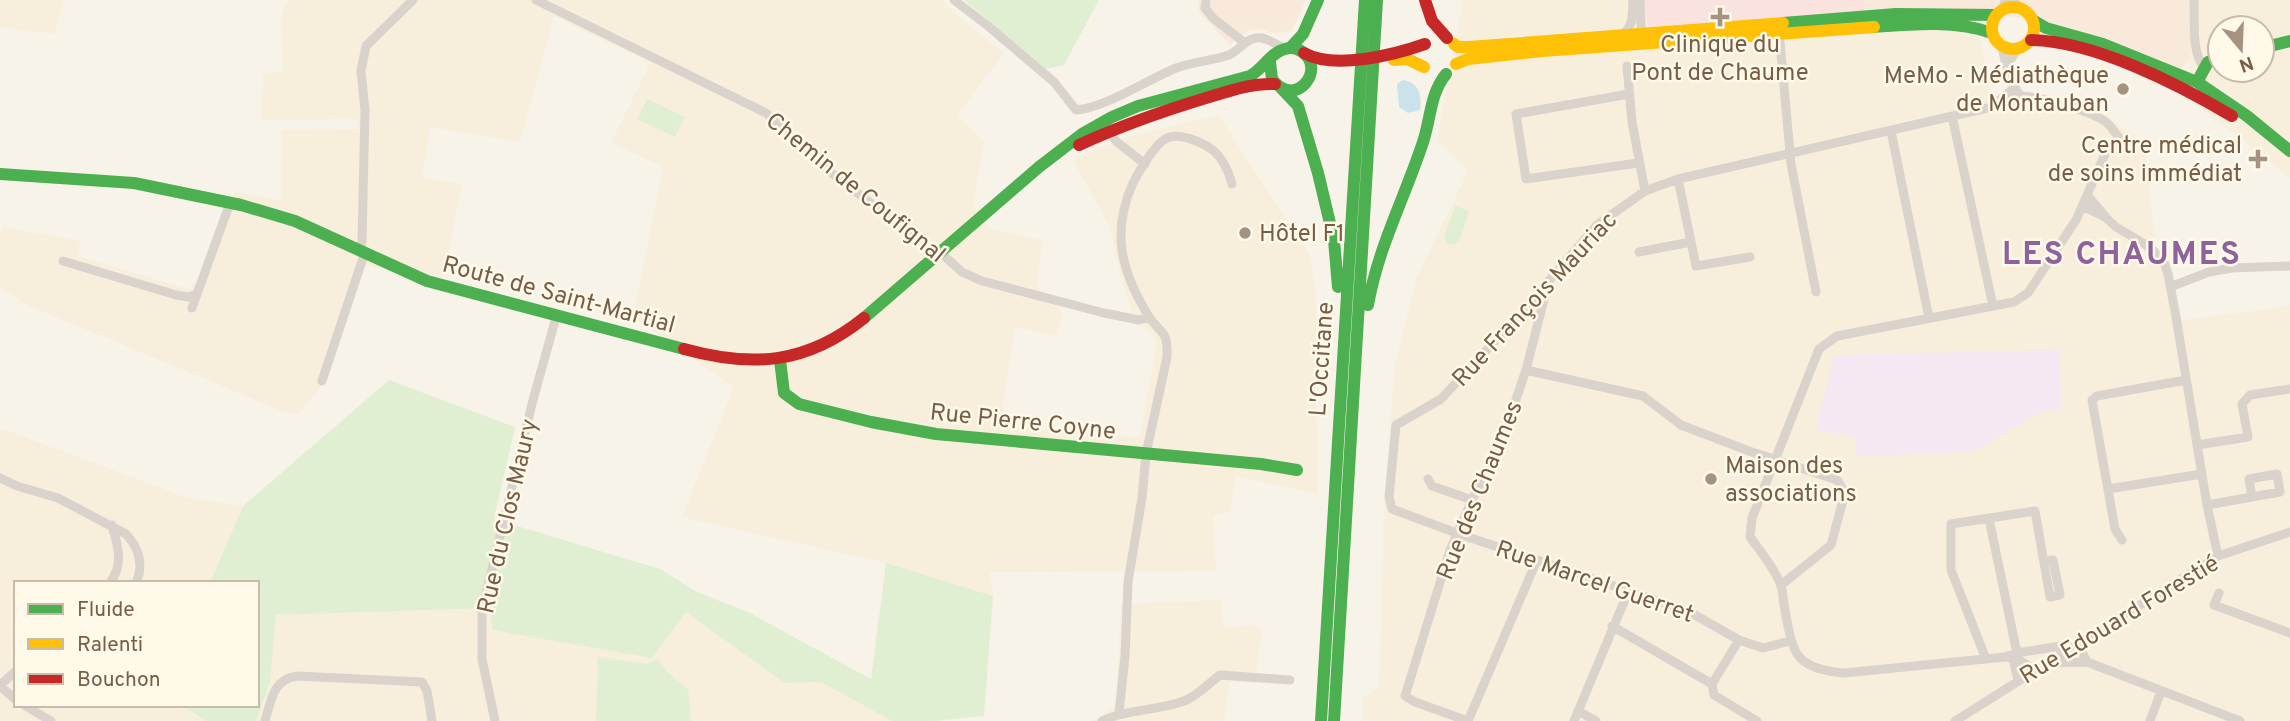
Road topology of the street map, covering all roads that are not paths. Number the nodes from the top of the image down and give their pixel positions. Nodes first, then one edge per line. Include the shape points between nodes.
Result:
1 (412, 0) edge
2 (536, 0) edge
3 (954, 0) edge
4 (1206, 0) edge
5 (1318, 0) edge
6 (1364, 0) edge
7 (1377, 0) edge
8 (1425, 0) edge
9 (1633, 0) edge
10 (1640, 0) edge
11 (2194, 0) edge
12 (2016, 3) edge
13 (2001, 8) edge
14 (1862, 17) junction
15 (2034, 21) junction
16 (1642, 32) junction
17 (1992, 33) junction
18 (1779, 34) junction
19 (1622, 35) junction
20 (1259, 37) junction
21 (1368, 37) junction
22 (2031, 40) junction
23 (1450, 41) junction
24 (1425, 44) junction
25 (1243, 45) junction
26 (2002, 46) junction
27 (1288, 48) junction
28 (2018, 48) junction
29 (1542, 51) junction
30 (1304, 53) junction
31 (1270, 61) junction
32 (2119, 62) junction
33 (2206, 65) edge
34 (1627, 66) dead end
35 (1424, 67) junction
36 (2204, 68) junction
37 (1451, 69) junction
38 (2009, 69) junction
39 (1309, 79) junction
40 (2197, 82) junction
41 (1278, 86) junction
42 (2017, 92) junction
43 (2188, 93) junction
44 (1629, 94) junction
45 (2216, 95) junction
46 (1163, 100) junction
47 (1952, 116) junction
48 (1126, 123) junction
49 (1108, 131) junction
50 (1891, 131) junction
51 (2269, 136) junction
52 (1126, 147) junction
53 (2290, 151) edge
54 (1790, 153) junction
55 (1054, 157) junction
56 (1638, 163) junction
57 (1145, 164) junction
58 (0, 174) edge
59 (1678, 179) junction
60 (1232, 184) dead end
61 (1645, 191) junction
62 (2087, 195) junction
63 (230, 203) junction
64 (2082, 206) junction
65 (2105, 217) junction
66 (1691, 242) junction
67 (1639, 252) dead end
68 (362, 253) junction
69 (939, 254) junction
70 (1750, 257) dead end
71 (63, 261) dead end
72 (2290, 266) edge
73 (1548, 283) junction
74 (2171, 287) junction
75 (1816, 292) dead end
76 (197, 294) junction
77 (1993, 306) junction
78 (192, 308) dead end
79 (557, 314) junction
80 (1149, 317) junction
81 (1929, 318) junction
82 (780, 360) junction
83 (1348, 370) junction
84 (1526, 370) junction
85 (2186, 380) junction
86 (322, 382) dead end
87 (2290, 389) edge
88 (2197, 445) junction
89 (1146, 454) junction
90 (1775, 460) junction
91 (1297, 470) dead end
92 (2202, 474) junction
93 (0, 478) edge
94 (1428, 480) dead end
95 (2108, 489) junction
96 (2252, 497) dead end
97 (1472, 500) junction
98 (2207, 505) junction
99 (1989, 519) junction
100 (112, 525) junction
101 (2290, 532) edge
102 (1459, 534) junction
103 (2122, 540) dead end
104 (2218, 556) junction
105 (1537, 560) junction
106 (2044, 562) dead end
107 (111, 581) edge
108 (137, 581) edge
109 (1781, 585) junction
110 (1629, 590) junction
111 (2219, 593) dead end
112 (1612, 626) junction
113 (2290, 633) edge
114 (1739, 640) junction
115 (1790, 641) junction
116 (2075, 645) junction
117 (2015, 655) junction
118 (1986, 659) junction
119 (2083, 662) junction
120 (2046, 663) junction
121 (2035, 670) junction
122 (14, 673) edge
123 (1290, 680) dead end
124 (2018, 680) junction
125 (1712, 684) junction
126 (0, 685) edge
127 (2161, 691) junction
128 (14, 698) edge
129 (27, 707) edge
130 (1578, 711) junction
131 (1119, 713) junction
132 (51, 721) edge
133 (265, 721) edge
134 (432, 721) edge
135 (495, 721) edge
136 (1102, 721) edge
137 (1321, 721) edge
138 (1334, 721) edge
139 (1468, 721) edge
140 (1574, 721) edge
141 (1596, 721) edge
142 (1757, 721) edge
143 (1955, 721) edge
144 (2150, 721) edge
145 (2240, 721) edge

1 - 68 street via 366,46 360,71 365,110
2 - 69 street, Chemin de Coufignal via 766,113 835,176
3 - 25 street via 1054,82 1076,110 1188,64 1227,55
4 - 25 street via 1205,8 1213,18
5 - 27 main road via 1303,34
6 - 21 main road, L'Occitane
7 - 21 main road, L'Occitane
8 - 23 main road via 1431,21
9 - 19 street via 1631,24
10 - 16 street
11 - 36 street via 2196,43
12 - 13 main road
12 - 15 main road
13 - 14 main road
13 - 17 main road via 1992,22
14 - 16 main road
14 - 18 street via 1783,28
15 - 22 main road
15 - 40 main road
16 - 19 main road
16 - 29 street via 1631,42
17 - 18 main road via 1970,26 1901,24
17 - 26 main road
18 - 29 main road
18 - 54 street
19 - 23 main road via 1469,47
20 - 25 street
20 - 27 street
20 - 31 street
21 - 83 main road, L'Occitane
22 - 28 main road
22 - 32 main road via 2048,39
23 - 24 main road via 1435,37
23 - 37 main road via 1458,54
24 - 30 main road via 1404,52 1330,61
24 - 35 main road via 1420,55
26 - 28 main road
26 - 38 street
27 - 30 main road
27 - 31 main road
28 - 38 street
29 - 37 main road via 1468,59
30 - 39 main road via 1311,65
31 - 41 main road via 1269,74
31 - 46 main road, Route de Saint-Martial via 1255,74
32 - 40 main road via 2187,85
32 - 43 main road
33 - 36 main road
34 - 44 street
35 - 37 main road via 1434,74
35 - 39 main road via 1399,59 1327,69
36 - 40 main road
37 - 83 main road via 1435,88 1423,142 1378,254 1363,337
38 - 42 street
39 - 41 main road via 1300,88
40 - 45 main road
41 - 48 main road, Route de Saint-Martial via 1257,83
41 - 83 main road via 1298,106 1331,218 1339,283 1338,327
42 - 47 street, Rue François Mauriac via 1992,107
42 - 62 street via 2106,122 2120,139 2106,152
43 - 45 street
43 - 51 main road
44 - 56 street
44 - 56 street via 1516,114 1526,179
45 - 51 main road
46 - 49 main road via 1113,121
46 - 55 main road, Route de Saint-Martial via 1112,117
47 - 50 street, Rue François Mauriac
47 - 77 street
48 - 49 main road, Route de Saint-Martial
48 - 52 street via 1120,133
49 - 52 street
49 - 55 main road, Route de Saint-Martial
50 - 54 street, Rue François Mauriac
50 - 81 street
51 - 53 main road
52 - 57 street
54 - 59 street, Rue François Mauriac
54 - 75 street
55 - 69 main road, Route de Saint-Martial
56 - 61 street
57 - 60 street via 1162,140 1184,136 1215,152
57 - 80 street via 1134,182 1119,233 1129,275
58 - 63 main road, Route de Saint-Martial via 134,183
59 - 61 street, Rue François Mauriac
59 - 66 street
61 - 73 street, Rue François Mauriac via 1597,225
62 - 64 street
62 - 65 street
63 - 68 main road, Route de Saint-Martial via 294,220
63 - 76 street
64 - 65 street
64 - 77 street via 2028,293 2014,302
65 - 74 street via 2154,251 2164,262
66 - 67 street
66 - 70 street via 1696,267
68 - 79 main road, Route de Saint-Martial via 427,281
68 - 86 street
69 - 80 street, Chemin de Coufignal via 982,281 1104,313 1139,320
69 - 82 main road, Route de Saint-Martial via 845,333 820,348
71 - 76 street via 176,295
72 - 74 street via 2209,272
73 - 84 street, Rue des Chaumes
73 - 102 street, Rue François Mauriac via 1441,399 1396,425 1389,497 1392,509
74 - 85 street
76 - 78 street
77 - 81 street
79 - 82 main road, Route de Saint-Martial via 709,356
79 - 135 street, Rue du Clos Maury via 482,610 482,659
80 - 89 street via 1168,341
81 - 90 street via 1837,337 1819,349
82 - 89 main road, Rue Pierre Coyne via 784,393 799,404 936,434
83 - 137 main road, L'Occitane
83 - 138 main road, L'Occitane
84 - 90 street via 1643,396 1681,425
84 - 97 street, Rue des Chaumes via 1501,443
85 - 88 street
85 - 95 street via 2092,400
87 - 88 street via 2250,395 2242,404 2248,437
88 - 92 street
89 - 91 main road, Rue Pierre Coyne
89 - 131 street via 1128,582
90 - 109 street via 1752,517 1750,537
90 - 109 street via 1829,477 1844,491 1830,545
92 - 95 street
92 - 98 street
93 - 100 street via 58,498
94 - 97 street via 1432,486
95 - 103 street via 2115,529
96 - 98 street
97 - 102 street, Rue des Chaumes
98 - 104 street
99 - 106 street via 2035,511
99 - 117 street
99 - 118 street via 1951,524 1951,570
100 - 107 street via 119,557
100 - 108 street via 136,548 140,569
101 - 104 street, Rue Edouard Forestié
102 - 105 street, Rue Marcel Guerret
102 - 139 street, Rue des Chaumes via 1405,696
104 - 116 street, Rue Edouard Forestié
105 - 110 street, Rue Marcel Guerret
105 - 139 street
109 - 115 street
110 - 112 street
110 - 114 street, Rue Marcel Guerret via 1688,611
111 - 113 street via 2214,605
112 - 125 street
112 - 130 street
114 - 115 street, Rue Marcel Guerret via 1763,648
114 - 125 street
115 - 118 street via 1796,654 1821,670 1844,673
116 - 117 street
116 - 119 street
116 - 120 street, Rue Edouard Forestié
117 - 118 street
117 - 121 street via 2035,665
117 - 124 street
119 - 120 street
119 - 127 street
120 - 121 street, Rue Edouard Forestié
121 - 124 street, Rue Edouard Forestié
122 - 126 street
123 - 131 street via 1220,674 1186,701
124 - 143 street, Rue Edouard Forestié
125 - 142 street via 1714,695
126 - 128 street
127 - 144 street
127 - 145 street
129 - 132 street
130 - 140 street
130 - 141 street
131 - 136 street
133 - 134 street via 276,687 297,676 422,681

